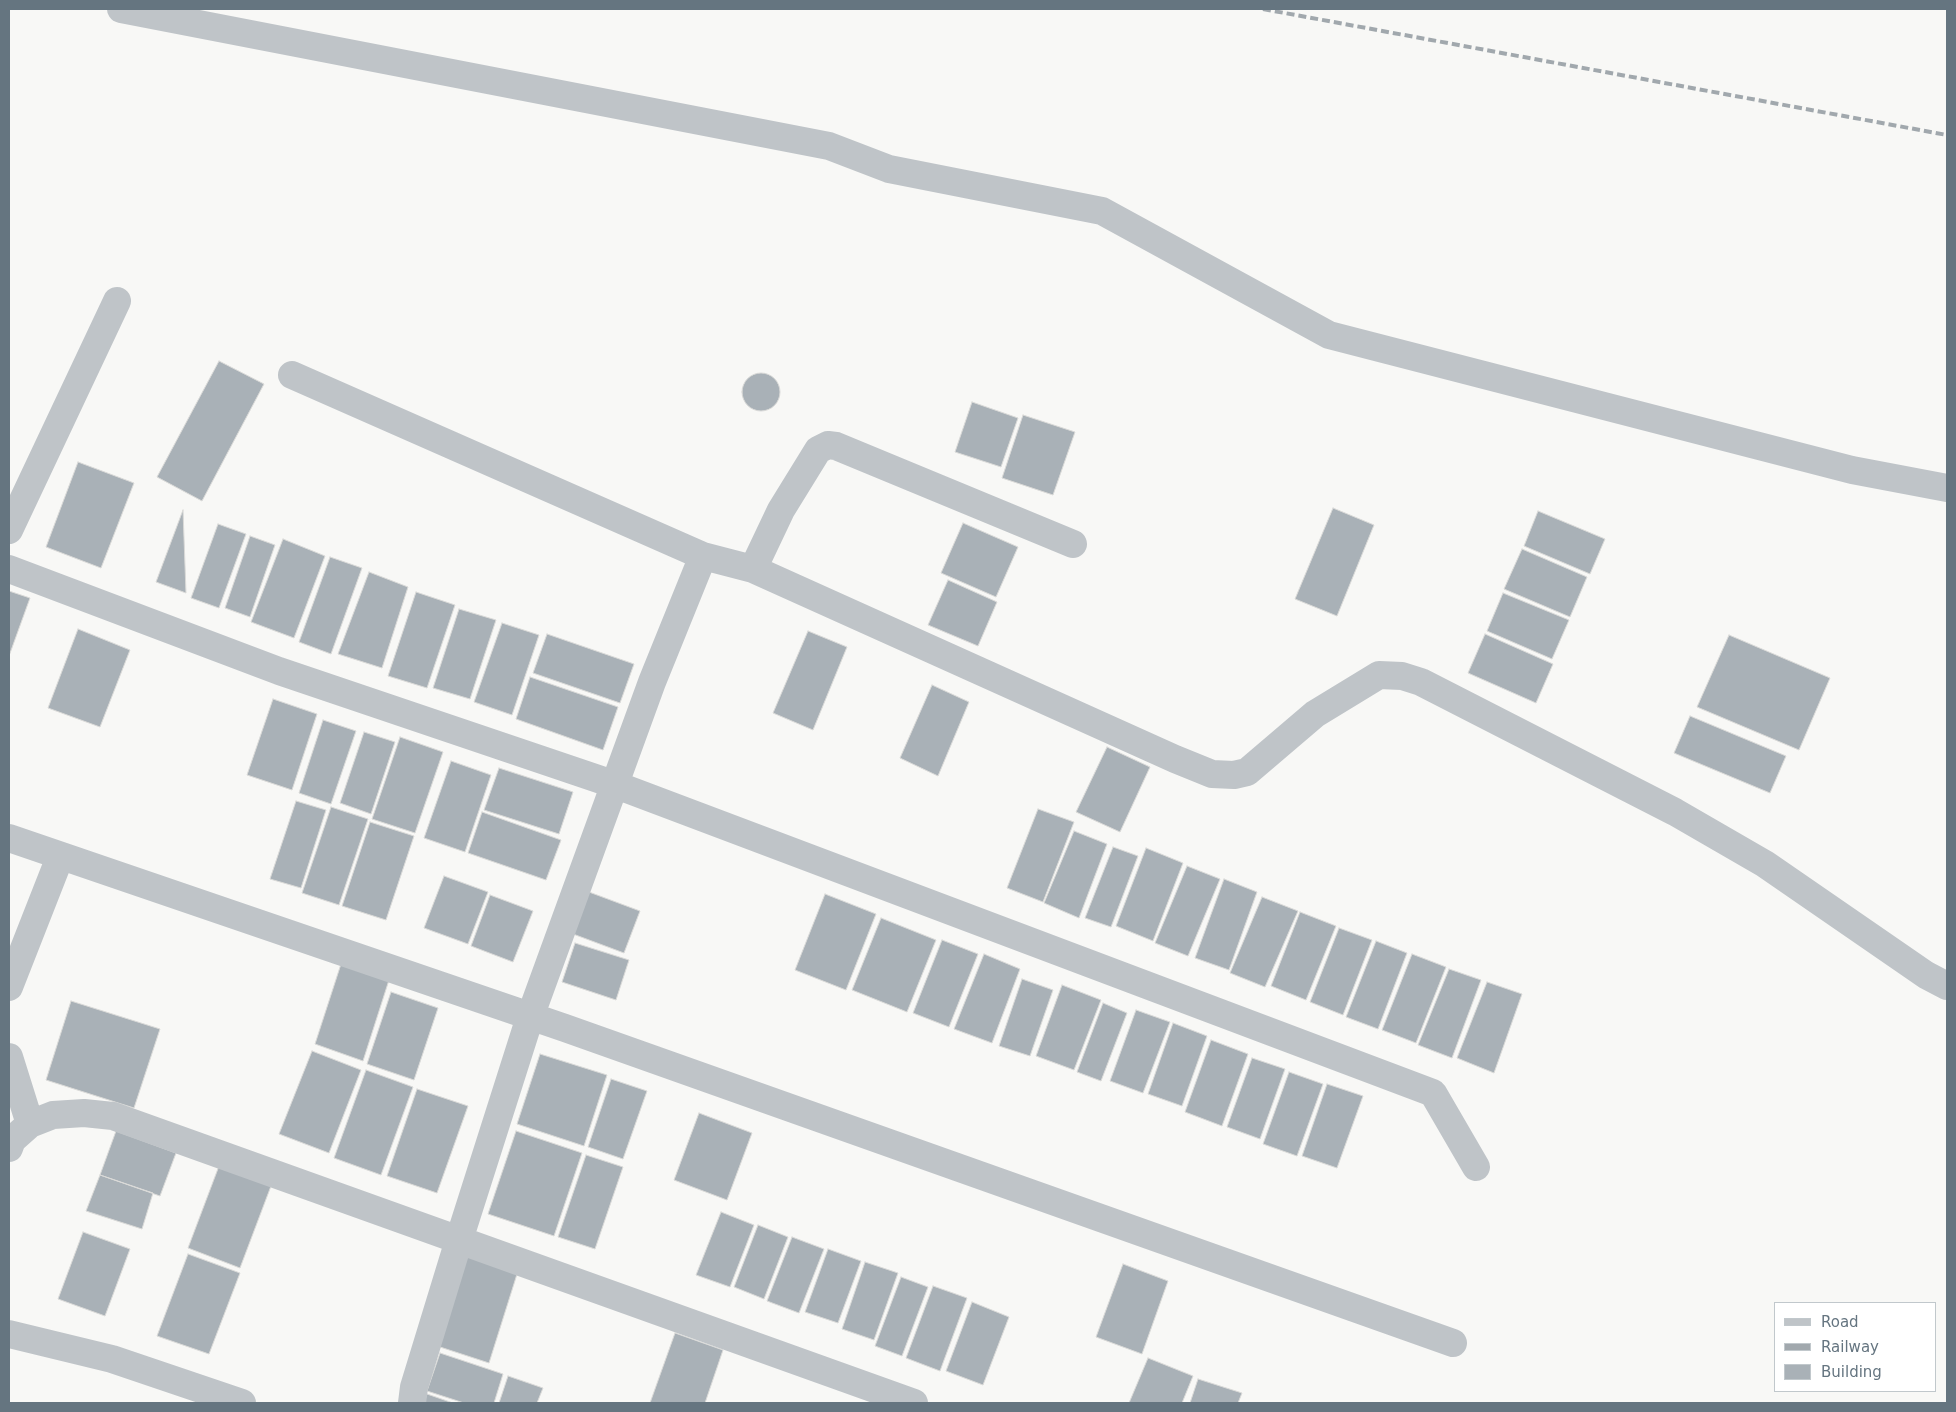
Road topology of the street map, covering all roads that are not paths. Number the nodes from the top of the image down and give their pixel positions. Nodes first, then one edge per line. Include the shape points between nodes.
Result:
1 (121, 9) edge
2 (117, 301) dead end
3 (292, 375) dead end
4 (1947, 488) edge
5 (9, 530) edge
6 (1072, 544) dead end
7 (703, 556) junction
8 (9, 569) edge
9 (753, 569) junction
10 (616, 785) junction
11 (9, 838) edge
12 (60, 857) junction
13 (1947, 986) edge
14 (9, 987) edge
15 (530, 1017) junction
16 (9, 1057) edge
17 (30, 1124) junction
18 (9, 1148) edge
19 (1476, 1167) dead end
20 (459, 1240) junction
21 (9, 1334) edge
22 (1453, 1343) dead end
23 (181, 1393) edge
24 (242, 1403) edge
25 (412, 1403) edge
26 (914, 1403) edge

1 - 4 street via 830,146 889,169 1102,211 1329,335 1852,470
2 - 5 street
3 - 7 street
6 - 9 street via 828,445 818,450 781,510
7 - 9 street
7 - 10 street via 652,682
8 - 10 street via 279,671
9 - 13 street via 1212,774 1247,772 1315,714 1379,675 1402,676 1421,682 1684,817 1765,864 1926,975
10 - 15 street
10 - 19 street via 1433,1093
11 - 12 street
12 - 14 street
12 - 15 street
15 - 20 street
15 - 22 street
16 - 17 street
17 - 18 street via 12,1140
17 - 20 street via 53,1115 84,1113 113,1116
20 - 25 street via 414,1387
20 - 26 street
21 - 23 street via 112,1359
23 - 24 street

